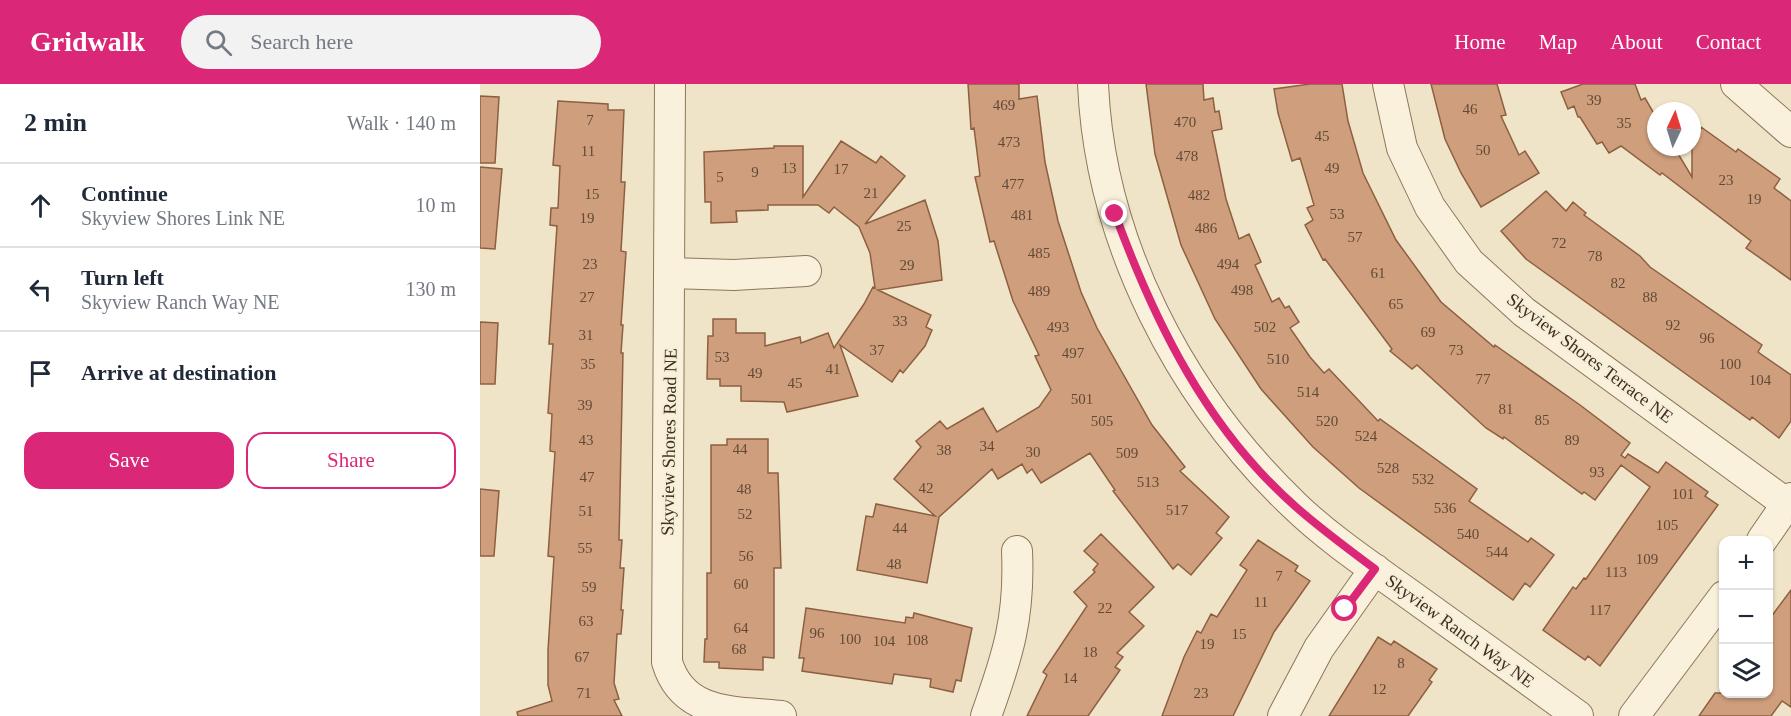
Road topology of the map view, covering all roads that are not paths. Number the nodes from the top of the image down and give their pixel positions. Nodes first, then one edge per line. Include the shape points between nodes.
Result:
1 (670, 84) edge
2 (1093, 84) edge
3 (1388, 84) edge
4 (1736, 84) edge
5 (1791, 132) edge
6 (806, 271) dead end
7 (670, 273) junction
8 (1789, 501) edge
9 (1765, 536) edge
10 (1017, 551) dead end
11 (1375, 569) junction
12 (1719, 603) edge
13 (781, 716) edge
14 (986, 716) edge
15 (1283, 716) edge
16 (1578, 716) edge
17 (1634, 716) edge

1 - 7 street, Skyview Shores Road NE
2 - 11 street, Skyview Ranch Way NE via 1115,214 1139,282 1174,352 1213,413 1256,465 1295,506
3 - 8 street, Skyview Shores Terrace NE via 1402,148 1430,207 1469,262 1524,312
4 - 5 street
6 - 7 street
7 - 13 street, Skyview Shores Road NE via 667,662 671,676 690,699 711,708
8 - 9 street
10 - 14 street via 1016,619
11 - 15 street via 1319,648
11 - 16 street, Skyview Ranch Way NE
12 - 17 street

